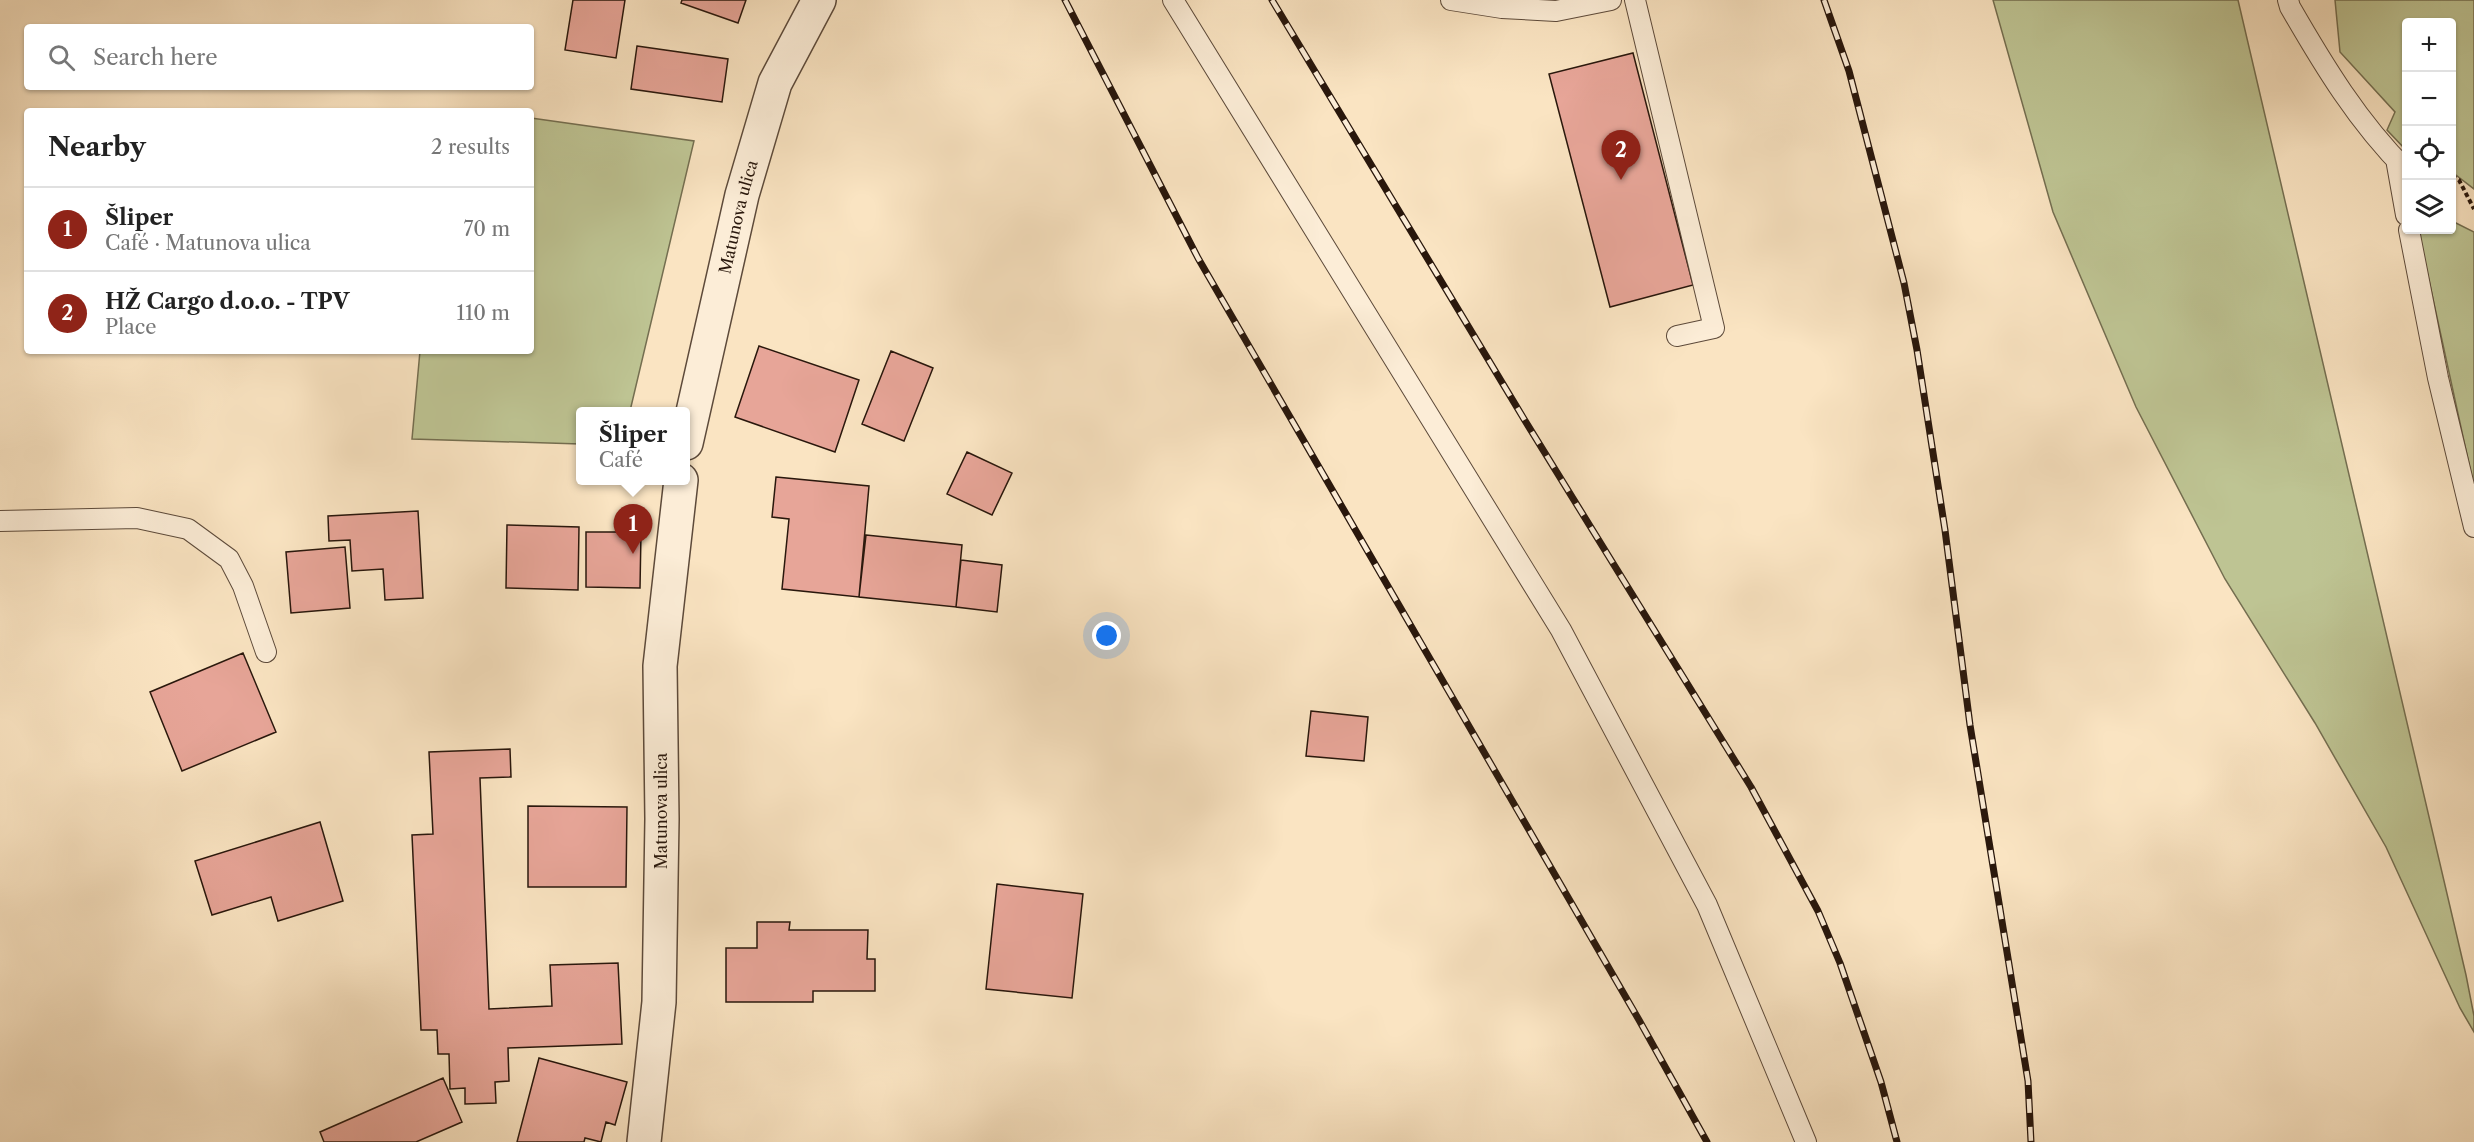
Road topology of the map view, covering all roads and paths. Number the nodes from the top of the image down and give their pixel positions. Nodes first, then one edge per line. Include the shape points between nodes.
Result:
1 (819, 0) edge
2 (1173, 0) edge
3 (1451, 0) edge
4 (1611, 0) edge
5 (1635, 0) edge
6 (2288, 0) edge
7 (2401, 164) edge
8 (2456, 179) edge
9 (2403, 180) edge
10 (2474, 209) edge
11 (2410, 234) edge
12 (1677, 336) dead end
13 (690, 425) edge
14 (680, 485) edge
15 (0, 521) edge
16 (2474, 527) edge
17 (266, 652) dead end
18 (645, 1142) edge
19 (1806, 1142) edge

1 - 13 street, Matunova ulica via 775,83 742,195
2 - 19 lane via 1561,630 1707,905
3 - 4 lane via 1556,11
5 - 12 lane via 1714,328
6 - 7 lane via 2329,74 2376,138
7 - 9 lane
8 - 10 path
11 - 16 lane via 2438,378
14 - 18 street, Matunova ulica via 660,666 659,1002
15 - 17 lane via 137,518 188,529 229,559 243,586

